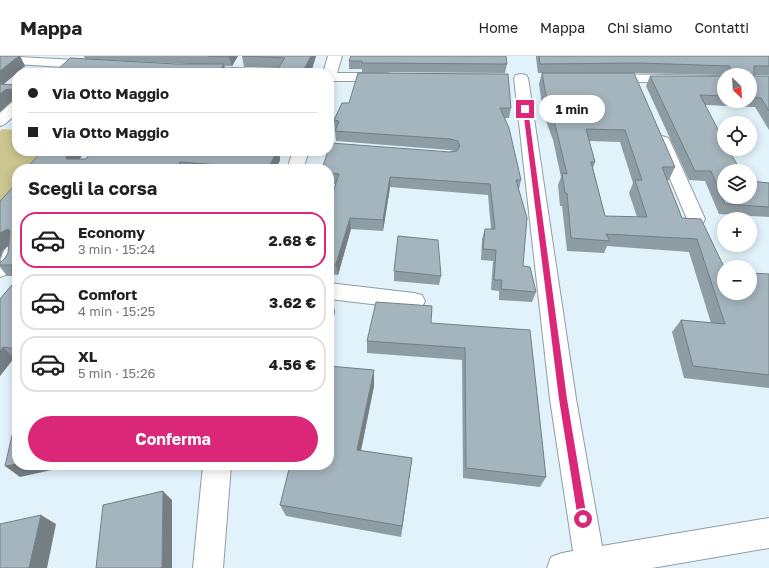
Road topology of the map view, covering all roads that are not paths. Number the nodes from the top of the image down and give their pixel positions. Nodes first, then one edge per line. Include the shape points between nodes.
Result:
1 (335, 56) edge
2 (0, 59) edge
3 (65, 60) edge
4 (109, 66) edge
5 (56, 68) edge
6 (331, 68) edge
7 (334, 76) edge
8 (398, 77) edge
9 (521, 78) dead end
10 (590, 78) edge
11 (717, 80) edge
12 (12, 110) edge
13 (0, 121) edge
14 (12, 122) edge
15 (656, 128) edge
16 (696, 219) edge
17 (12, 255) edge
18 (0, 270) edge
19 (334, 292) edge
20 (414, 300) dead end
21 (216, 470) edge
22 (769, 533) edge
23 (576, 566) edge
24 (208, 568) edge

1 - 6 street
2 - 3 street
3 - 4 street
3 - 5 street
7 - 8 street
9 - 23 street via 563,399
10 - 11 street via 638,86
12 - 13 street
13 - 14 street
15 - 16 street
17 - 18 street
19 - 20 street
21 - 24 street
22 - 23 street

